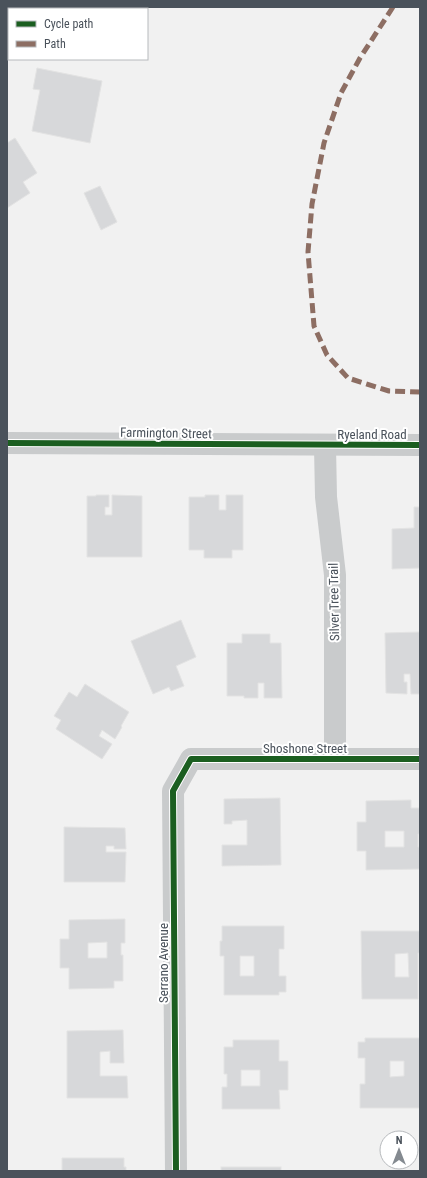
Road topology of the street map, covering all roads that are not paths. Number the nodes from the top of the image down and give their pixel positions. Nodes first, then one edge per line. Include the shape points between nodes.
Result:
1 (7, 443) edge
2 (420, 445) edge
3 (325, 446) junction
4 (191, 759) joint
5 (335, 759) junction
6 (420, 759) edge
7 (176, 1171) edge

1 - 3 street, Farmington Street
2 - 3 street, Ryeland Road
3 - 5 street, Silver Tree Trail via 326,497 335,575
4 - 5 street, Shoshone Street
4 - 7 street, Serrano Avenue via 173,791
5 - 6 street, Shoshone Street

